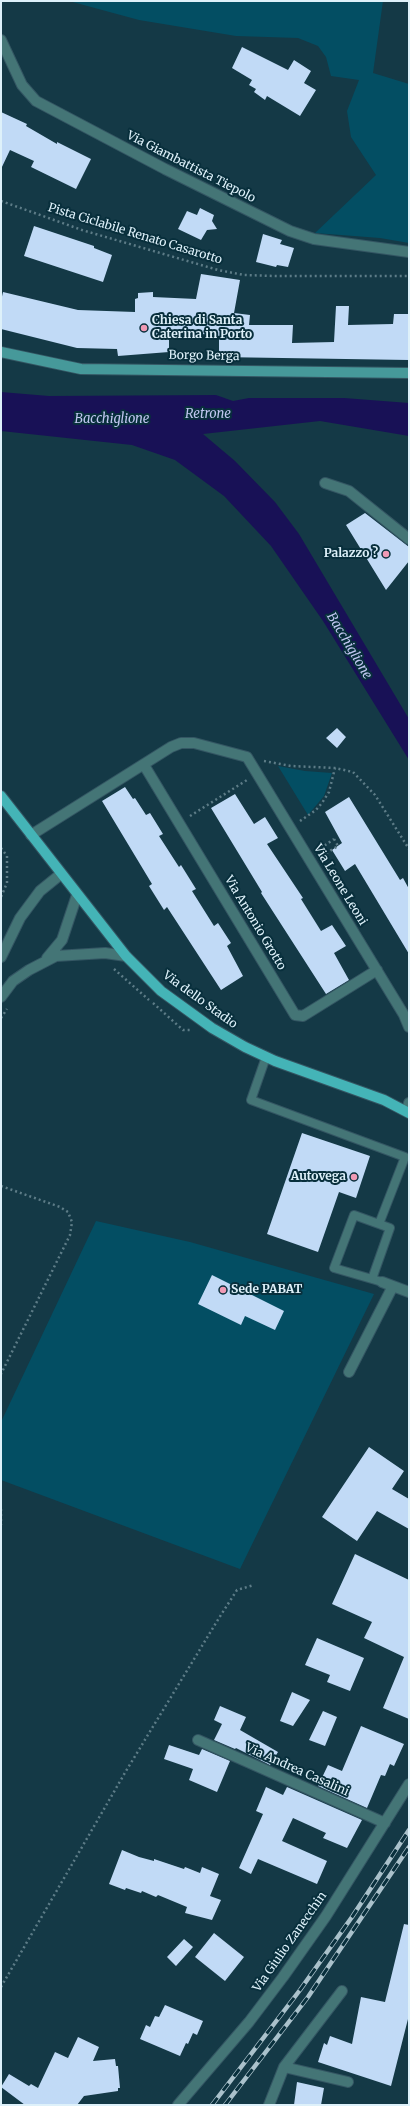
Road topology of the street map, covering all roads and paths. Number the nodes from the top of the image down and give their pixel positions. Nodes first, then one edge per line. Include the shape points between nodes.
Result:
1 (1, 40) edge
2 (1, 201) edge
3 (409, 252) edge
4 (409, 276) edge
5 (1, 352) edge
6 (409, 373) edge
7 (325, 483) dead end
8 (409, 539) edge
9 (247, 757) junction
10 (144, 765) junction
11 (335, 768) junction
12 (257, 774) junction
13 (1, 796) edge
14 (179, 823) junction
15 (290, 828) junction
16 (31, 835) junction
17 (338, 846) joint
18 (1, 848) edge
19 (409, 849) edge
20 (61, 874) junction
21 (77, 895) junction
22 (1, 897) edge
23 (126, 956) junction
24 (1, 957) edge
25 (44, 961) junction
26 (110, 966) dead end
27 (377, 970) junction
28 (1, 997) edge
29 (11, 1003) dead end
30 (1, 1018) edge
31 (409, 1027) edge
32 (191, 1030) dead end
33 (266, 1057) junction
34 (408, 1109) edge
35 (1, 1186) edge
36 (379, 1224) junction
37 (377, 1280) junction
38 (393, 1286) junction
39 (409, 1292) edge
40 (350, 1372) dead end
41 (1, 1374) edge
42 (1, 1509) edge
43 (1, 1525) edge
44 (254, 1585) dead end
45 (198, 1740) dead end
46 (409, 1784) edge
47 (385, 1823) junction
48 (1, 1987) edge
49 (342, 1991) dead end
50 (284, 2067) junction
51 (348, 2082) dead end
52 (178, 2105) edge
53 (269, 2105) edge

1 - 3 street, Via Giambattista Tiepolo via 22,84 36,102 290,231 314,239
2 - 4 path, Pista Ciclabile Renato Casarotto via 82,230 224,271 275,276
5 - 6 main road, Borgo Berga via 81,369
7 - 8 street via 350,491
9 - 10 street via 194,743 181,743
9 - 11 path via 291,766
9 - 12 street, Via Leone Leoni
10 - 14 street, Via Antonio Grotto
10 - 16 street
11 - 15 path via 329,792 322,803
11 - 19 path via 353,772 375,795
12 - 14 path
12 - 15 street, Via Leone Leoni
13 - 16 main road, Via dello Stadio
14 - 27 street, Via Antonio Grotto via 295,1015 304,1016
15 - 27 street, Via Leone Leoni
16 - 20 main road, Via dello Stadio
17 - 17 path via 325,854 321,848 334,839
18 - 22 path via 7,856 7,883
20 - 21 main road, Via dello Stadio
20 - 24 street via 40,891 20,918
21 - 23 main road, Via dello Stadio
21 - 25 street via 62,940
23 - 25 street via 72,953
23 - 33 main road, Via dello Stadio via 161,991 203,1022 224,1036
25 - 28 street via 13,981
26 - 32 path via 183,1030
27 - 31 street, Via Leone Leoni
29 - 30 path
33 - 34 main road, Via dello Stadio
33 - 36 lane via 251,1100 405,1157
35 - 41 path via 60,1207 68,1212 72,1222 70,1235
36 - 37 lane via 390,1228
36 - 37 lane via 354,1215 334,1268
37 - 38 street
38 - 39 street
38 - 40 street
42 - 43 path
44 - 48 path via 238,1590 219,1618 126,1771
45 - 47 street, Via Andrea Casalini
46 - 47 street, Via Giulio Zanecchin
47 - 52 street, Via Giulio Zanecchin via 326,1916 283,1977 249,2022
49 - 50 street
50 - 51 street
50 - 53 street

